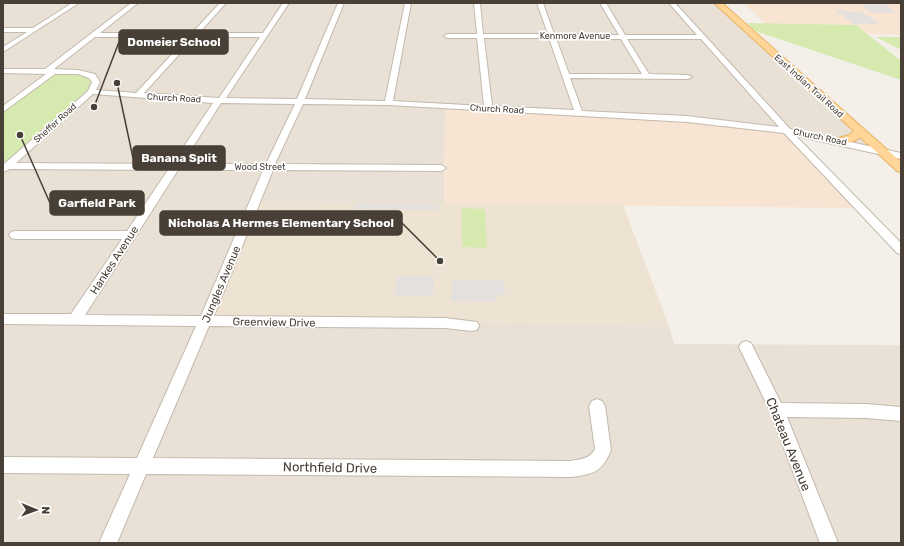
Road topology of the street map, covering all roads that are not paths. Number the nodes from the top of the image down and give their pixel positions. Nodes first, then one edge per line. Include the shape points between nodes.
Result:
1 (76, 3) edge
2 (135, 3) edge
3 (223, 3) edge
4 (286, 3) edge
5 (341, 3) edge
6 (408, 3) edge
7 (477, 3) edge
8 (540, 3) edge
9 (603, 3) edge
10 (672, 3) edge
11 (718, 3) edge
12 (3, 30) edge
13 (34, 30) junction
14 (94, 35) junction
15 (194, 35) junction
16 (264, 35) junction
17 (446, 36) dead end
18 (481, 36) junction
19 (551, 36) junction
20 (623, 36) junction
21 (703, 37) junction
22 (3, 50) edge
23 (3, 71) edge
24 (50, 72) junction
25 (566, 76) junction
26 (647, 77) junction
27 (688, 77) dead end
28 (90, 92) junction
29 (137, 96) junction
30 (220, 100) junction
31 (300, 101) junction
32 (389, 103) junction
33 (488, 108) junction
34 (3, 110) edge
35 (579, 113) junction
36 (787, 130) junction
37 (860, 132) junction
38 (839, 141) junction
39 (881, 150) junction
40 (901, 156) edge
41 (176, 166) junction
42 (269, 167) junction
43 (5, 168) edge
44 (441, 168) dead end
45 (901, 168) edge
46 (15, 234) dead end
47 (130, 235) junction
48 (901, 250) edge
49 (3, 319) edge
50 (74, 319) junction
51 (205, 321) junction
52 (472, 326) dead end
53 (746, 347) dead end
54 (597, 406) dead end
55 (777, 410) junction
56 (901, 414) edge
57 (3, 464) edge
58 (142, 465) junction
59 (108, 543) edge
60 (829, 543) edge

1 - 13 street
2 - 14 street
3 - 15 street
4 - 16 street, Hankes Avenue
5 - 31 street, Jungles Avenue
6 - 32 street
7 - 18 street
8 - 19 street
9 - 20 street
10 - 21 street
11 - 37 main road, East Indian Trail Road
12 - 13 street
13 - 22 street
14 - 15 street
14 - 24 street
15 - 16 street
15 - 29 street
16 - 30 street, Hankes Avenue
17 - 18 street, Kenmore Avenue
18 - 19 street, Kenmore Avenue
18 - 33 street
19 - 20 street, Kenmore Avenue
19 - 25 street
20 - 21 street, Kenmore Avenue
20 - 26 street
21 - 36 street
23 - 24 street
24 - 28 street via 78,72 92,76 96,82
24 - 34 street
25 - 26 street
25 - 35 street
26 - 27 street
28 - 29 street, Church Road
28 - 43 street, Sheffer Road
29 - 30 street, Church Road
30 - 31 street, Church Road
30 - 41 street, Hankes Avenue
31 - 32 street, Church Road
31 - 42 street, Jungles Avenue
32 - 33 street, Church Road
33 - 35 street, Church Road
35 - 36 street, Church Road via 688,119
36 - 38 street, Church Road
36 - 48 street
37 - 38 main road via 853,138
37 - 39 main road, East Indian Trail Road
38 - 39 street, Church Road
39 - 40 street, Church Road
39 - 45 main road, East Indian Trail Road
41 - 42 street, Wood Street
41 - 43 street, Wood Street
41 - 47 street, Hankes Avenue
42 - 44 street, Wood Street
42 - 51 street, Jungles Avenue
46 - 47 street
47 - 50 street, Hankes Avenue
49 - 50 street, Greenview Drive
50 - 51 street, Greenview Drive
51 - 52 street, Greenview Drive via 445,323
51 - 58 street, Jungles Avenue
53 - 55 street, Chateau Avenue
54 - 58 street, Northfield Drive via 603,450 598,460 586,467 571,469
55 - 56 street
55 - 60 street, Chateau Avenue
57 - 58 street, Northfield Drive
58 - 59 street, Jungles Avenue

